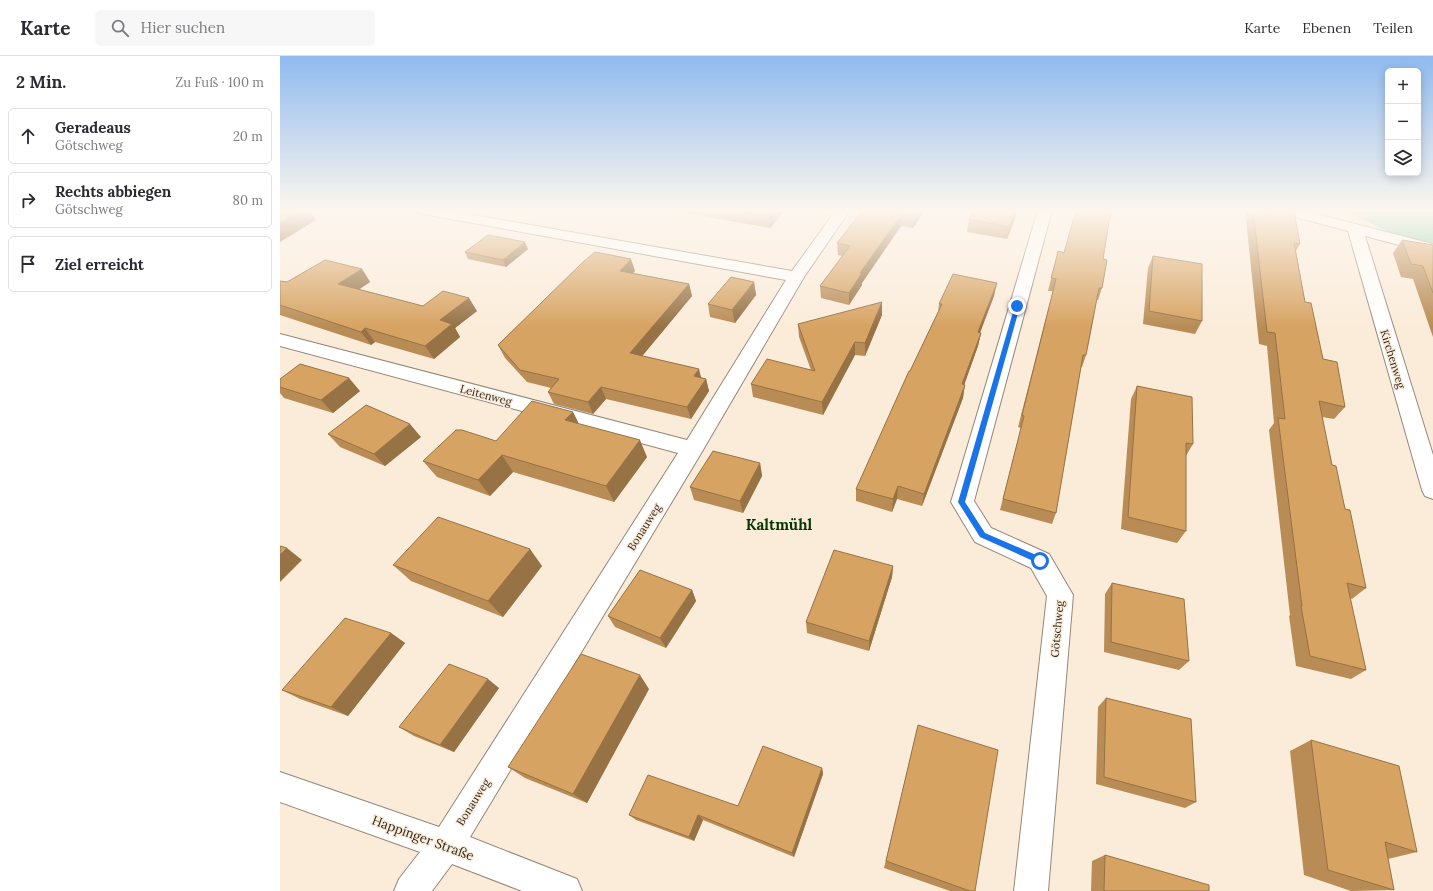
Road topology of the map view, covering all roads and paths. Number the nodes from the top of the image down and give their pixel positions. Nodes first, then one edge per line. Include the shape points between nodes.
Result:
1 (640, 249) edge
2 (816, 249) edge
3 (1034, 249) edge
4 (1361, 249) edge
5 (796, 277) junction
6 (280, 340) edge
7 (692, 449) junction
8 (1433, 490) edge
9 (280, 787) edge
10 (446, 846) junction
11 (411, 891) edge
12 (566, 891) edge
13 (1032, 891) edge

1 - 5 street
2 - 5 street, Bonauweg
3 - 13 street, Götschweg via 962,502 983,535 1040,561 1060,595
4 - 8 street, Kirchenweg
5 - 7 street, Bonauweg
6 - 7 street, Leitenweg
7 - 10 street, Bonauweg
9 - 10 street, Happinger Straße
10 - 11 street, Bonauweg
10 - 12 street, Happinger Straße

